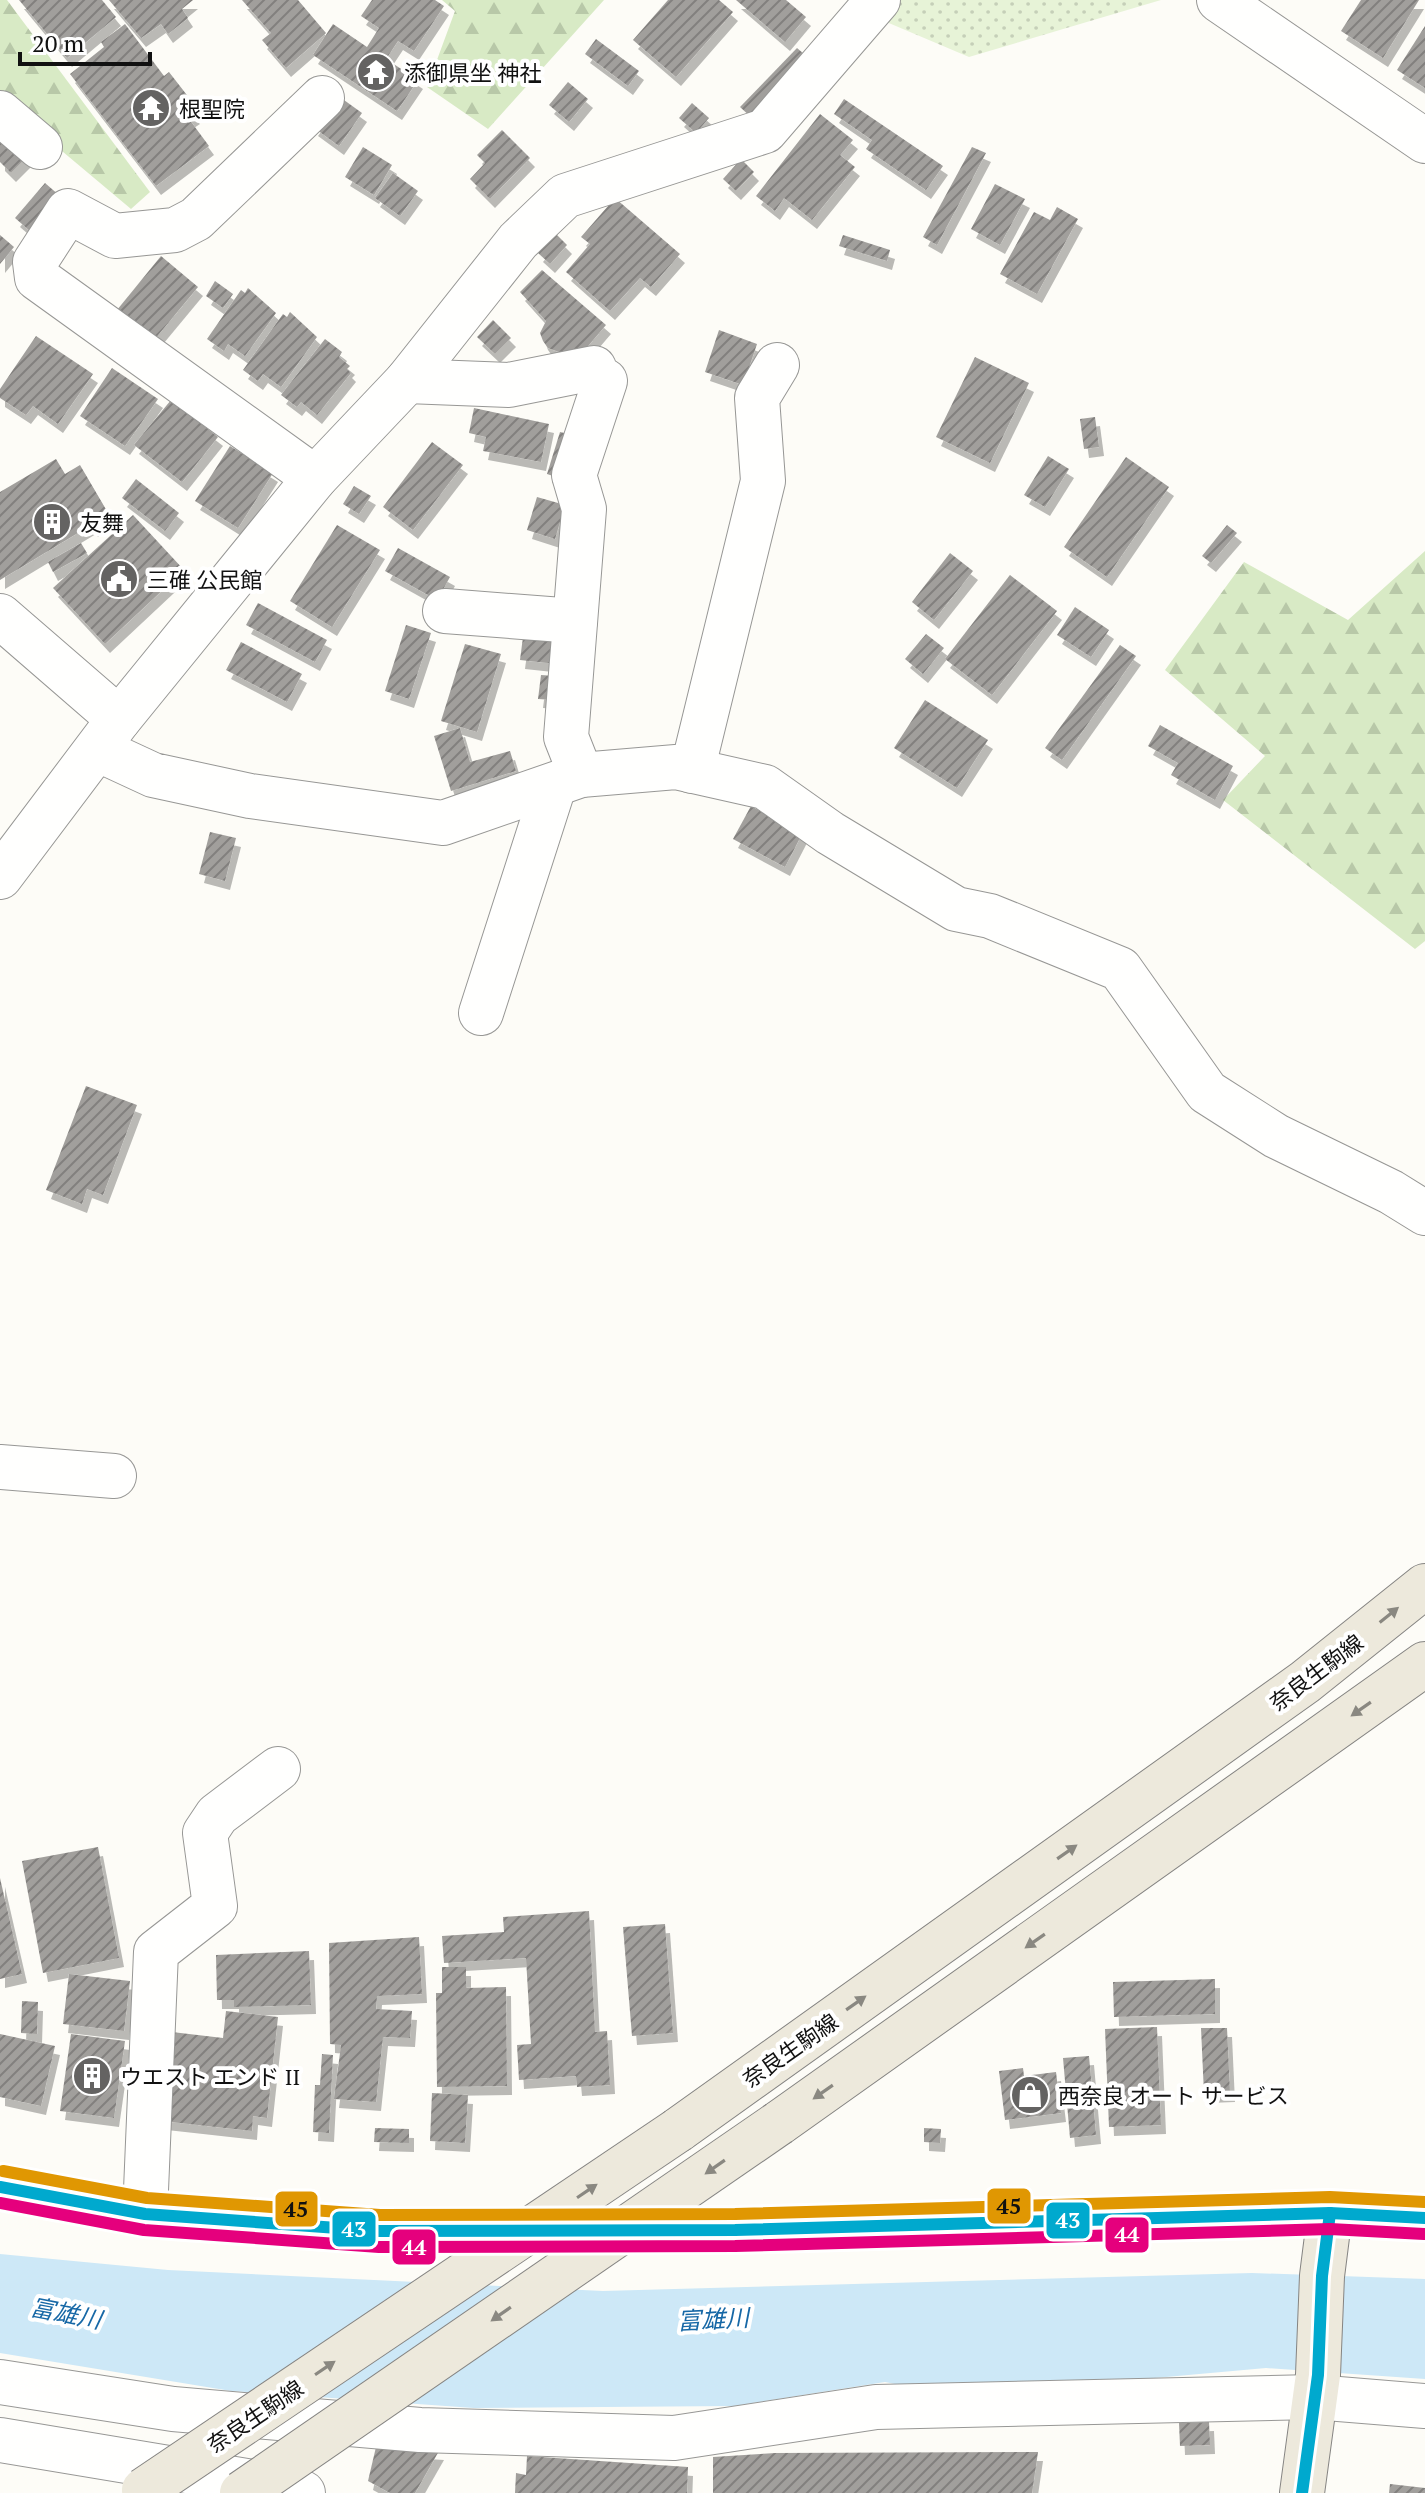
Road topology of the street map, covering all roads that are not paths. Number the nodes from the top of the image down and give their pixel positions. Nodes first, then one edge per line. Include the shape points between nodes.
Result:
1 (878, 0) edge
2 (1219, 0) edge
3 (322, 98) dead end
4 (0, 113) edge
5 (1425, 141) edge
6 (40, 147) dead end
7 (777, 365) dead end
8 (407, 381) junction
9 (315, 478) junction
10 (445, 611) dead end
11 (0, 616) edge
12 (575, 621) junction
13 (109, 734) junction
14 (692, 771) junction
15 (568, 780) junction
16 (0, 877) edge
17 (481, 1013) dead end
18 (1425, 1213) edge
19 (0, 1467) edge
20 (114, 1476) dead end
21 (1425, 1586) edge
22 (1425, 1664) edge
23 (278, 1769) dead end
24 (0, 2187) edge
25 (1330, 2213) junction
26 (145, 2214) junction
27 (1425, 2218) edge
28 (0, 2382) edge
29 (1316, 2386) junction
30 (1425, 2406) edge
31 (0, 2440) edge
32 (142, 2492) edge
33 (242, 2493) edge
34 (303, 2493) edge
35 (1302, 2493) edge

1 - 8 street via 765,131 565,196 518,241
2 - 5 street
3 - 9 street via 196,219 175,230 115,236 68,211 35,262 37,278
4 - 6 street
7 - 14 street via 757,398 763,481
8 - 9 street
8 - 12 street via 509,385 600,374 574,475 584,509
9 - 13 street
10 - 12 street
11 - 13 street
12 - 15 street
13 - 15 street via 153,775 443,823
13 - 16 street
14 - 15 street via 676,767
14 - 18 street via 765,787 956,909 990,916 1120,969 1207,1092 1276,1136
15 - 17 street
19 - 20 street
32 -> 21 main road, 奈良生駒線, bridge via 678,2130 1305,1682
22 -> 33 main road, bridge via 779,2123
23 - 26 street via 217,1815 205,1833 215,1906 156,1952
24 - 26 main road
25 - 26 main road via 735,2230 379,2231
25 - 27 main road
25 - 29 main road
28 - 29 street via 173,2409 420,2430 674,2438 876,2407
29 - 30 street
29 - 35 main road
31 - 34 street

